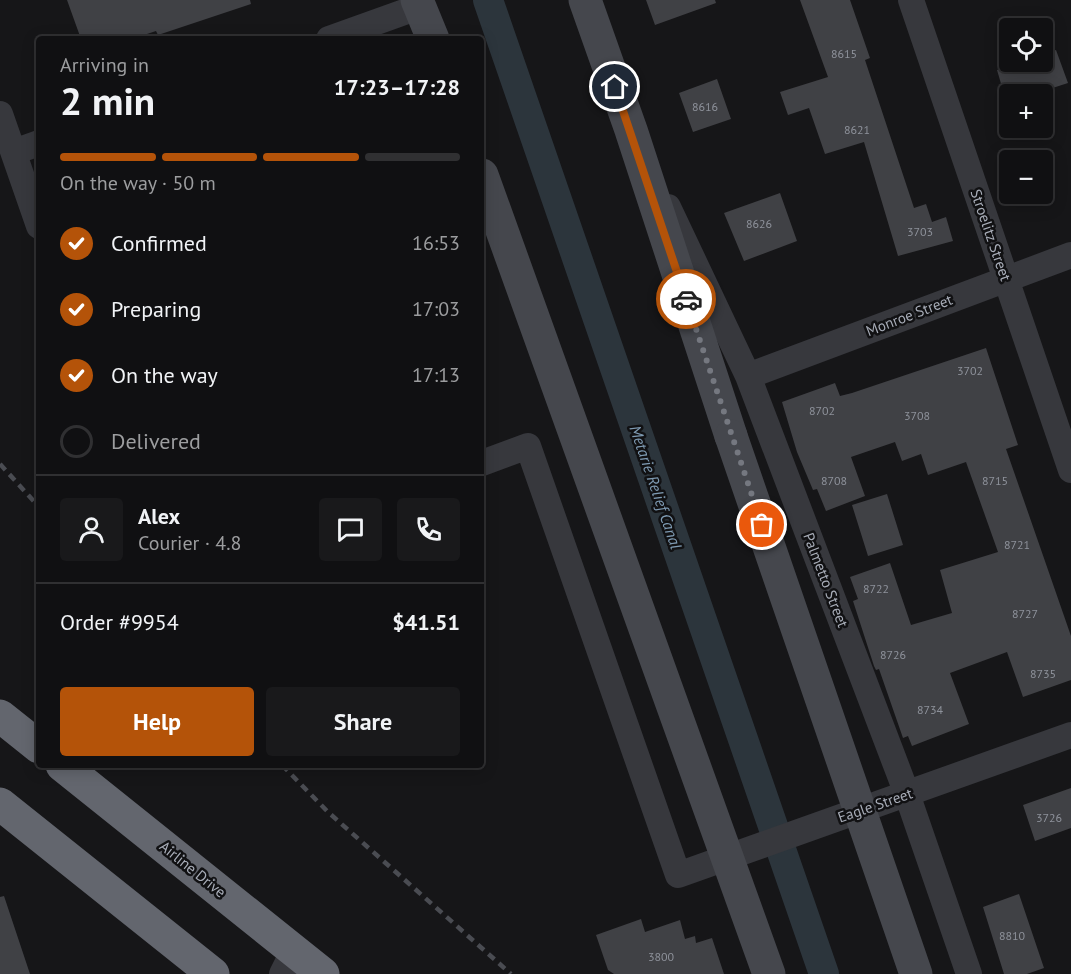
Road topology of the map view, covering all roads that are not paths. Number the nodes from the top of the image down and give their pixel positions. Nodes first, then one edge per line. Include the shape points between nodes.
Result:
1 (585, 0) edge
2 (911, 0) edge
3 (419, 3) edge
4 (336, 36) edge
5 (432, 36) edge
6 (0, 114) edge
7 (631, 130) junction
8 (36, 144) edge
9 (14, 152) junction
10 (484, 181) edge
11 (36, 217) edge
12 (1071, 255) edge
13 (1006, 278) junction
14 (748, 376) junction
15 (484, 462) edge
16 (1071, 470) edge
17 (0, 716) edge
18 (1071, 735) edge
19 (36, 745) edge
20 (65, 768) edge
21 (907, 794) junction
22 (0, 804) edge
23 (288, 962) edge
24 (213, 974) edge
25 (323, 974) edge
26 (769, 974) edge
27 (916, 974) edge
28 (969, 974) edge

1 - 7 street, Palmetto Street
2 - 13 street, Stroelitz Street
3 - 4 street
3 - 5 street
6 - 9 street
7 - 14 street, Palmetto Street
7 - 27 street, Palmetto Street, bridge via 730,436
8 - 9 street
9 - 11 street
10 - 26 street, bridge
12 - 13 street, Monroe Street
13 - 14 street, Monroe Street
13 - 16 street, Stroelitz Street
14 - 21 street, Palmetto Street
15 - 21 street, Eagle Street via 528,446 678,875
17 - 19 highway
18 - 21 street, Eagle Street
20 - 23 highway, Airline Drive
21 - 28 street, Palmetto Street
22 - 24 highway
23 - 25 highway, Airline Drive

